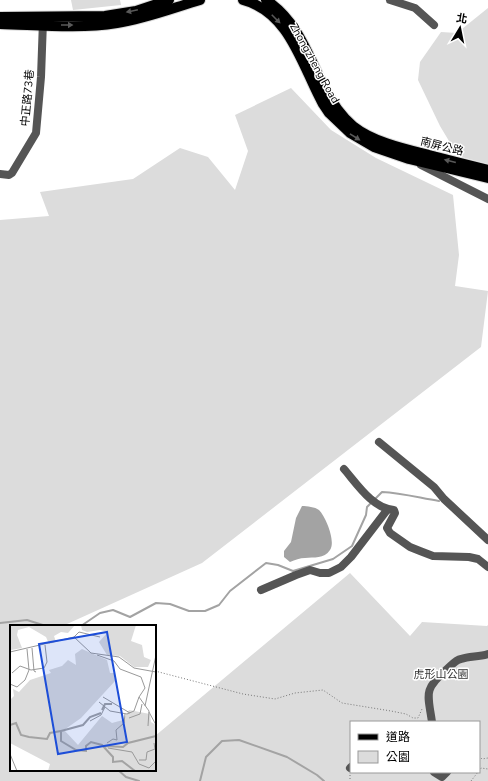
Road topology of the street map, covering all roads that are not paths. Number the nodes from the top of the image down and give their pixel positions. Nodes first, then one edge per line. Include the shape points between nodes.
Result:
1 (169, 0) edge
2 (200, 0) edge
3 (245, 0) edge
4 (266, 0) edge
5 (390, 0) edge
6 (0, 17) edge
7 (43, 20) junction
8 (0, 24) edge
9 (434, 26) dead end
10 (390, 144) junction
11 (409, 159) junction
12 (488, 170) edge
13 (0, 174) edge
14 (488, 178) edge
15 (488, 199) edge
16 (379, 442) dead end
17 (344, 470) dead end
18 (387, 510) junction
19 (488, 540) edge
20 (488, 567) edge
21 (261, 590) dead end
22 (488, 654) edge
23 (432, 721) edge
24 (436, 773) edge
25 (446, 773) edge

1 -> 7 main road via 120,14
7 -> 2 main road via 92,25 117,23
3 -> 11 main road, Zhongzheng Road via 261,7 280,24 291,39 322,104 350,134 363,142
4 - 10 main road, Zhongzheng Road via 281,11 297,32 324,89 338,110 353,126
5 - 9 street via 415,8
6 - 7 main road
7 - 8 main road
7 - 13 street, 中正路73巷 via 36,133 12,173
10 - 11 street
12 -> 10 main road, 南屏公路
11 - 14 main road, 南屏公路
11 - 15 street
16 - 19 street via 434,487
17 - 18 street via 373,501
18 - 20 street via 394,510 395,513 387,528 390,533 410,547 433,556 478,558
18 - 21 street via 341,567 320,573 310,570
22 - 23 street via 459,659 434,681 428,698
24 - 25 street via 442,777

